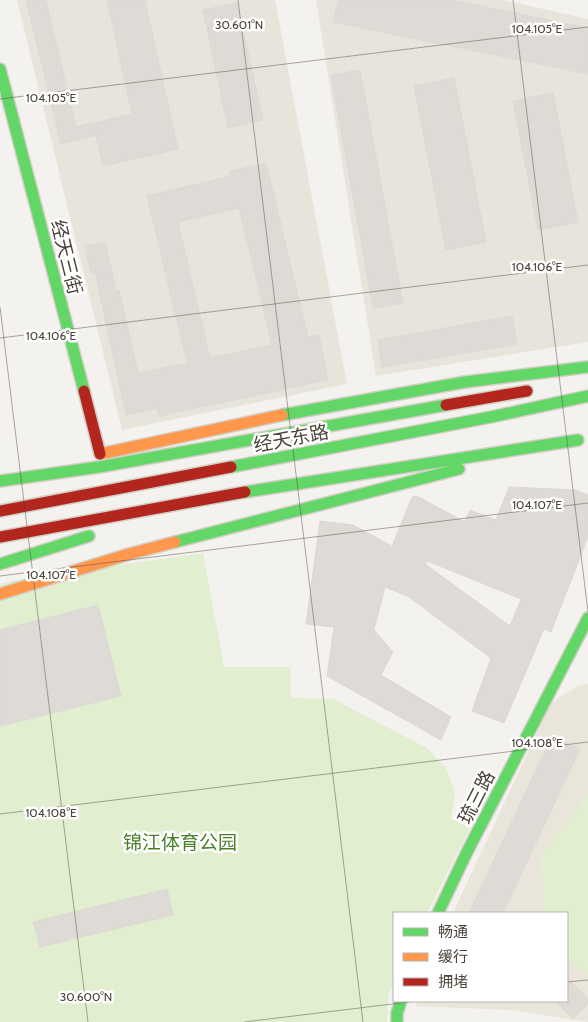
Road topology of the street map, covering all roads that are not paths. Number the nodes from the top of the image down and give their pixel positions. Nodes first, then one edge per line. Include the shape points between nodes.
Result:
1 (0, 69) edge
2 (588, 367) edge
3 (536, 390) dead end
4 (588, 396) edge
5 (100, 454) junction
6 (0, 476) edge
7 (0, 481) edge
8 (290, 484) junction
9 (0, 511) edge
10 (148, 521) dead end
11 (100, 534) dead end
12 (0, 536) edge
13 (0, 564) edge
14 (0, 594) edge
15 (588, 618) edge
16 (438, 912) edge
17 (401, 1002) edge
18 (397, 1022) edge

1 - 5 main road, 经天三街
2 - 5 main road via 537,371 346,401
3 - 7 main road via 99,467
4 - 9 main road, 经天东路
5 - 6 main road
8 - 10 main road
8 - 12 main road
8 - 14 main road via 578,440 129,554
11 - 13 main road
15 - 16 main road, 琉三路
17 - 18 main road

